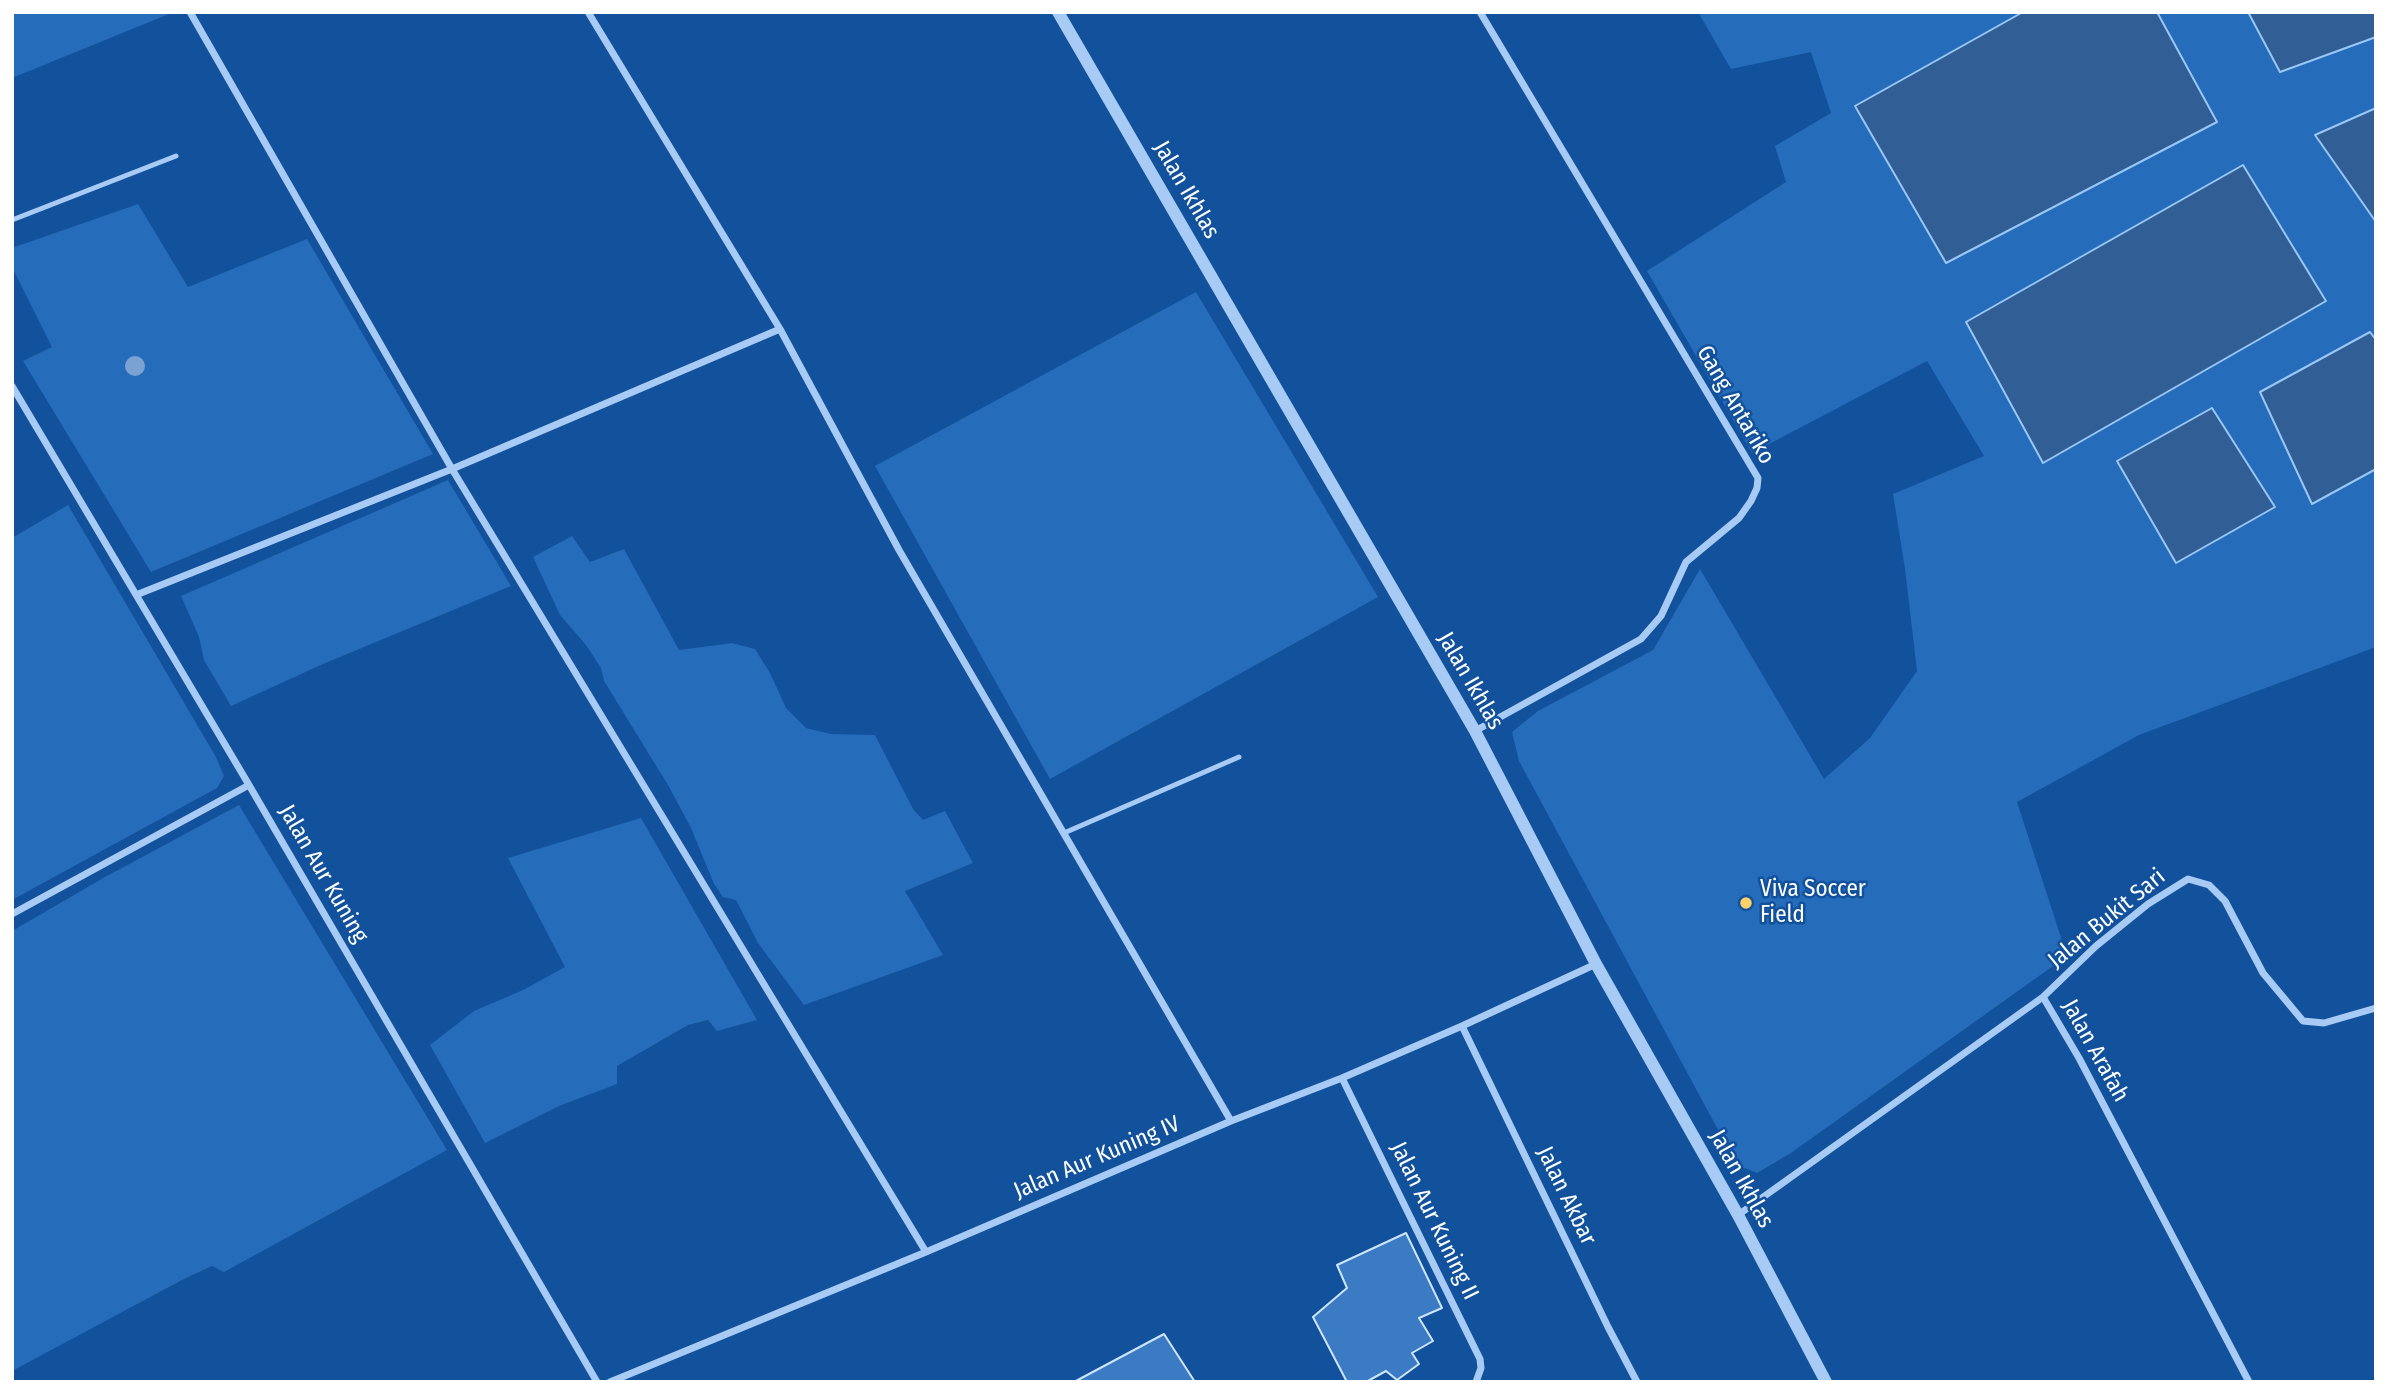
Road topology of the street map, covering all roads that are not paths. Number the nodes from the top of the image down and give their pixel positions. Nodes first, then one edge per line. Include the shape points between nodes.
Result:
1 (190, 12) edge
2 (588, 12) edge
3 (1058, 12) edge
4 (1480, 12) edge
5 (176, 156) dead end
6 (12, 220) edge
7 (780, 329) junction
8 (12, 386) edge
9 (452, 470) junction
10 (136, 595) junction
11 (1475, 731) junction
12 (1239, 757) dead end
13 (249, 785) junction
14 (1064, 833) junction
15 (12, 914) edge
16 (1596, 964) junction
17 (2043, 997) junction
18 (2376, 1008) edge
19 (1462, 1026) junction
20 (1342, 1078) junction
21 (1231, 1121) junction
22 (1738, 1215) junction
23 (926, 1252) junction
24 (597, 1382) edge
25 (610, 1382) edge
26 (1476, 1382) edge
27 (1637, 1382) edge
28 (1826, 1382) edge
29 (2249, 1382) edge

1 - 9 street
2 - 7 street
3 - 11 street, Jalan Ikhlas
4 - 11 street, Gang Antariko via 1758,478 1751,501 1739,518 1686,562 1661,616 1641,639
5 - 6 lane
7 - 9 street
7 - 14 street via 899,550
8 - 10 street, Jalan Aur Kuning
9 - 10 street
9 - 23 street
10 - 13 street, Jalan Aur Kuning
11 - 16 street, Jalan Ikhlas
12 - 14 lane
13 - 15 street
13 - 24 street, Jalan Aur Kuning
14 - 21 street
16 - 19 street, Jalan Aur Kuning IV
16 - 22 street, Jalan Ikhlas
17 - 18 street, Jalan Bukit Sari via 2096,946 2188,879 2208,886 2225,901 2263,973 2303,1021 2324,1023
17 - 22 street, Jalan Arafah
17 - 29 street, Jalan Arafah
19 - 20 street, Jalan Aur Kuning IV
19 - 27 street, Jalan Akbar
20 - 21 street, Jalan Aur Kuning IV
20 - 26 street, Jalan Aur Kuning II via 1480,1359 1482,1368
21 - 23 street, Jalan Aur Kuning IV
22 - 28 street, Jalan Ikhlas
23 - 25 street, Jalan Aur Kuning IV

